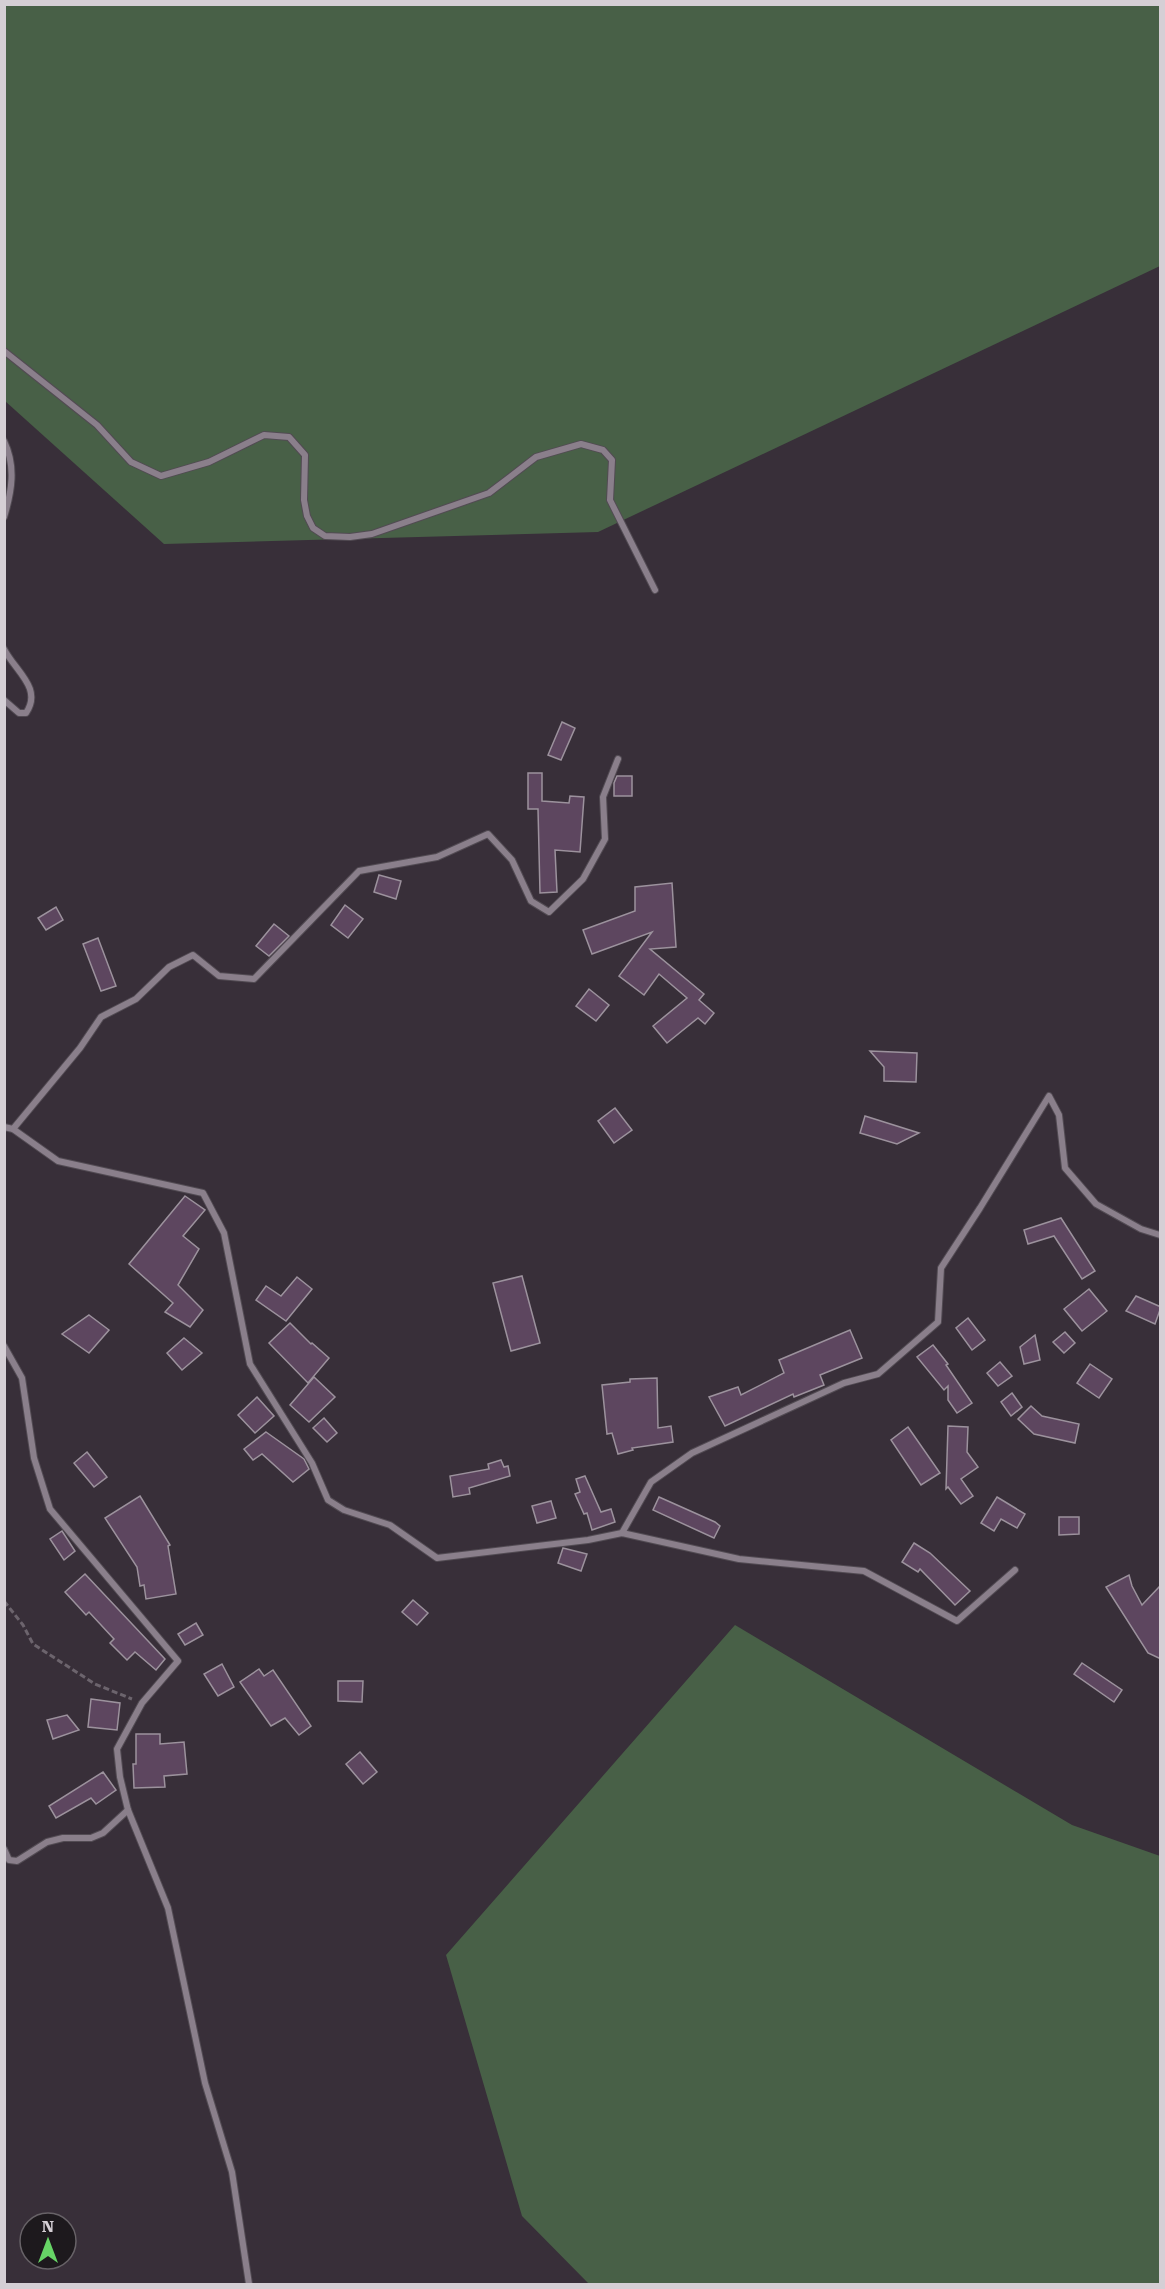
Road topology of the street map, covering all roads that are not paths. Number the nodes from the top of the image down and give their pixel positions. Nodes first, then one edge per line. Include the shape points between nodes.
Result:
1 (4, 351) edge
2 (4, 441) edge
3 (4, 518) edge
4 (655, 590) dead end
5 (4, 649) edge
6 (4, 700) edge
7 (618, 759) dead end
8 (4, 1127) edge
9 (13, 1130) junction
10 (1161, 1235) edge
11 (4, 1346) edge
12 (622, 1533) junction
13 (1015, 1570) dead end
14 (128, 1810) junction
15 (4, 1849) edge
16 (249, 2284) edge

1 - 4 street via 97,425 131,462 161,476 209,462 264,435 289,437 305,455 304,500 308,516 313,528 325,536 372,534 489,493 536,457 581,444 603,450 612,460 610,500
2 - 3 street via 12,457 12,488
5 - 6 street via 33,693 33,703 26,712 19,713
7 - 9 street via 603,797 605,839 583,879 549,912 531,902 512,860 488,834 437,857 359,871 254,979 219,976 193,954 169,967 136,999 101,1017
8 - 9 street
9 - 12 street via 58,1161 203,1193 224,1233 250,1364 312,1463 328,1500 344,1510 390,1525 437,1558
10 - 12 street via 1141,1229 1096,1204 1065,1168 1059,1114 1048,1096 941,1268 938,1322 878,1374 844,1383 692,1453 651,1482
11 - 14 street via 22,1378 34,1458 50,1509 178,1661 142,1703 117,1749
12 - 13 street via 739,1559 864,1571 957,1621
14 - 15 street via 103,1833 91,1838 47,1842 17,1861 9,1860
14 - 16 street via 168,1908 206,2084 232,2172

